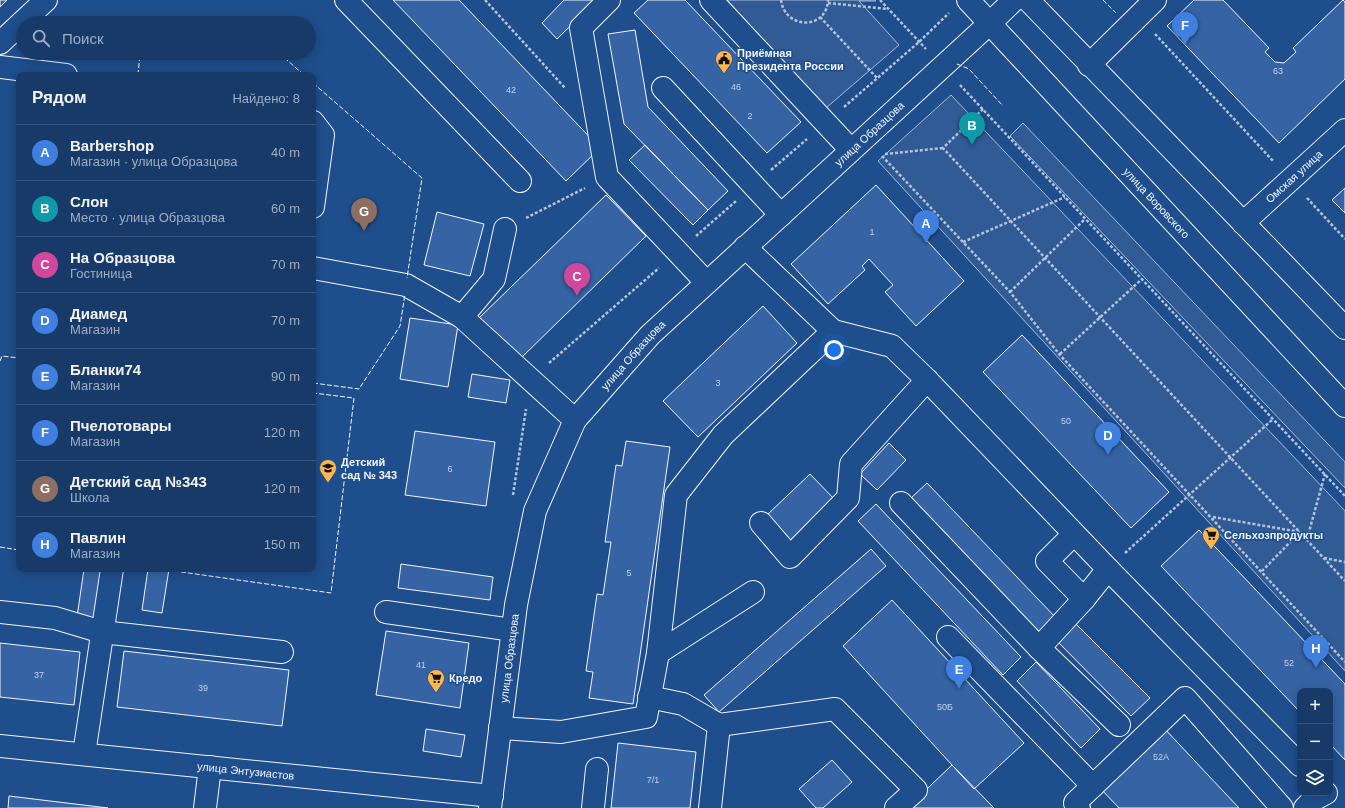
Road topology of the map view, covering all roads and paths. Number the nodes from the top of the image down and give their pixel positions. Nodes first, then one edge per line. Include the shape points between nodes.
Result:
1 (46, 0) edge
2 (346, 0) edge
3 (485, 0) edge
4 (609, 0) edge
5 (710, 0) edge
6 (781, 0) edge
7 (880, 0) edge
8 (1014, 0) edge
9 (1028, 0) edge
10 (1155, 0) edge
11 (828, 2) edge
12 (960, 5) edge
13 (888, 9) junction
14 (29, 16) edge
15 (820, 17) junction
16 (1138, 17) junction
17 (989, 24) junction
18 (16, 28) edge
19 (919, 42) junction
20 (0, 43) edge
21 (928, 52) dead end
22 (1089, 65) junction
23 (0, 67) edge
24 (41, 72) edge
25 (877, 78) dead end
26 (566, 88) dead end
27 (663, 88) dead end
28 (964, 90) dead end
29 (983, 109) junction
30 (316, 126) edge
31 (1345, 130) edge
32 (944, 148) junction
33 (851, 150) junction
34 (607, 177) junction
35 (1290, 179) junction
36 (520, 181) dead end
37 (316, 185) edge
38 (1065, 197) junction
39 (781, 215) junction
40 (1085, 219) junction
41 (1011, 220) junction
42 (1243, 223) junction
43 (505, 229) joint
44 (1345, 239) edge
45 (963, 242) junction
46 (745, 247) junction
47 (1046, 257) junction
48 (316, 269) edge
49 (1142, 279) junction
50 (706, 282) junction
51 (1010, 292) junction
52 (462, 317) junction
53 (1101, 317) junction
54 (1345, 328) edge
55 (833, 331) junction
56 (1059, 354) junction
57 (927, 380) junction
58 (1345, 406) edge
59 (1273, 419) junction
60 (575, 420) junction
61 (1232, 457) junction
62 (1325, 474) junction
63 (1191, 494) junction
64 (1345, 496) edge
65 (901, 503) dead end
66 (1212, 517) junction
67 (760, 523) dead end
68 (1300, 532) junction
69 (1074, 534) junction
70 (1307, 539) junction
71 (1324, 558) junction
72 (1345, 562) edge
73 (1108, 569) junction
74 (1262, 571) junction
75 (112, 572) edge
76 (1345, 581) edge
77 (753, 592) dead end
78 (1084, 599) junction
79 (0, 612) edge
80 (386, 612) dead end
81 (512, 630) junction
82 (102, 632) junction
83 (948, 637) dead end
84 (1039, 648) junction
85 (282, 652) dead end
86 (658, 653) junction
87 (1345, 662) edge
88 (649, 697) junction
89 (720, 725) junction
90 (1119, 725) dead end
91 (500, 728) junction
92 (0, 746) edge
93 (84, 754) junction
94 (1297, 762) edge
95 (210, 767) junction
96 (597, 769) dead end
97 (1093, 786) junction
98 (1320, 796) edge
99 (1326, 796) edge
100 (491, 802) edge
101 (206, 808) edge
102 (593, 808) edge
103 (710, 808) edge
104 (896, 808) edge
105 (1079, 808) edge
106 (1282, 808) edge
107 (1305, 808) edge
108 (1327, 808) edge

1 - 14 street
2 - 36 street
3 - 26 path
4 - 34 street via 581,28
5 - 33 street
6 - 15 path via 786,13 798,22 814,21
7 - 13 path
8 - 17 street, улица Образцова
9 - 22 street
10 - 16 street
11 - 13 path
11 - 15 path
12 - 17 street, улица Воровского
12 - 19 path
13 - 19 path
15 - 25 path
16 - 22 street
16 - 35 path
17 - 33 street, улица Образцова
17 - 58 street, улица Воровского
18 - 20 street
19 - 21 path
22 - 42 street
23 - 24 street
27 - 39 street
28 - 29 path
29 - 32 path
29 - 38 path
30 - 37 street via 323,135
31 - 35 street, Омская улица
32 - 41 path
32 - 45 path via 881,154
33 - 39 street, улица Образцова
34 - 43 path
34 - 50 street
35 - 42 street, Омская улица
35 - 44 path
38 - 40 path
38 - 41 path
39 - 46 street, улица Образцова
40 - 47 path
40 - 49 path
41 - 45 path
41 - 47 path
42 - 54 street
43 - 52 street via 494,279
45 - 51 path
46 - 50 street, улица Образцова
46 - 55 street
47 - 51 path
47 - 53 path
48 - 52 street via 406,285
49 - 53 path
49 - 59 path
50 - 60 street, улица Образцова via 650,335
51 - 56 path
52 - 60 street
53 - 56 path
53 - 61 path
55 - 57 street via 892,346
55 - 86 street via 723,435 676,495
56 - 63 path
57 - 67 street via 851,464 848,498 790,557
57 - 69 street
59 - 61 path
59 - 62 path
60 - 81 street, улица Образцова via 535,511
61 - 63 path
61 - 68 path
62 - 64 path
62 - 70 path
63 - 66 path
63 - 73 path
65 - 84 street
66 - 68 path
66 - 74 path
68 - 70 path
68 - 74 path
69 - 73 street
69 - 78 street via 1047,561
70 - 71 path
71 - 72 path
71 - 76 path
73 - 78 street
73 - 94 street
74 - 87 path
75 - 82 street
77 - 86 street
78 - 84 street
79 - 82 street via 54,618
80 - 81 street
81 - 91 street, улица Образцова
82 - 85 street
82 - 93 street
83 - 97 street
84 - 90 street
86 - 88 street
88 - 89 street via 683,704
88 - 91 street via 646,717 561,732
89 - 103 street
89 - 104 street via 835,709 916,790
91 - 100 street, улица Образцова
92 - 93 street, улица Энтузиастов
93 - 95 street, улица Энтузиастов
95 - 100 street, улица Энтузиастов
95 - 101 street
96 - 102 street
97 - 105 street via 1075,803
97 - 106 street via 1185,698
98 - 107 street
99 - 108 street

